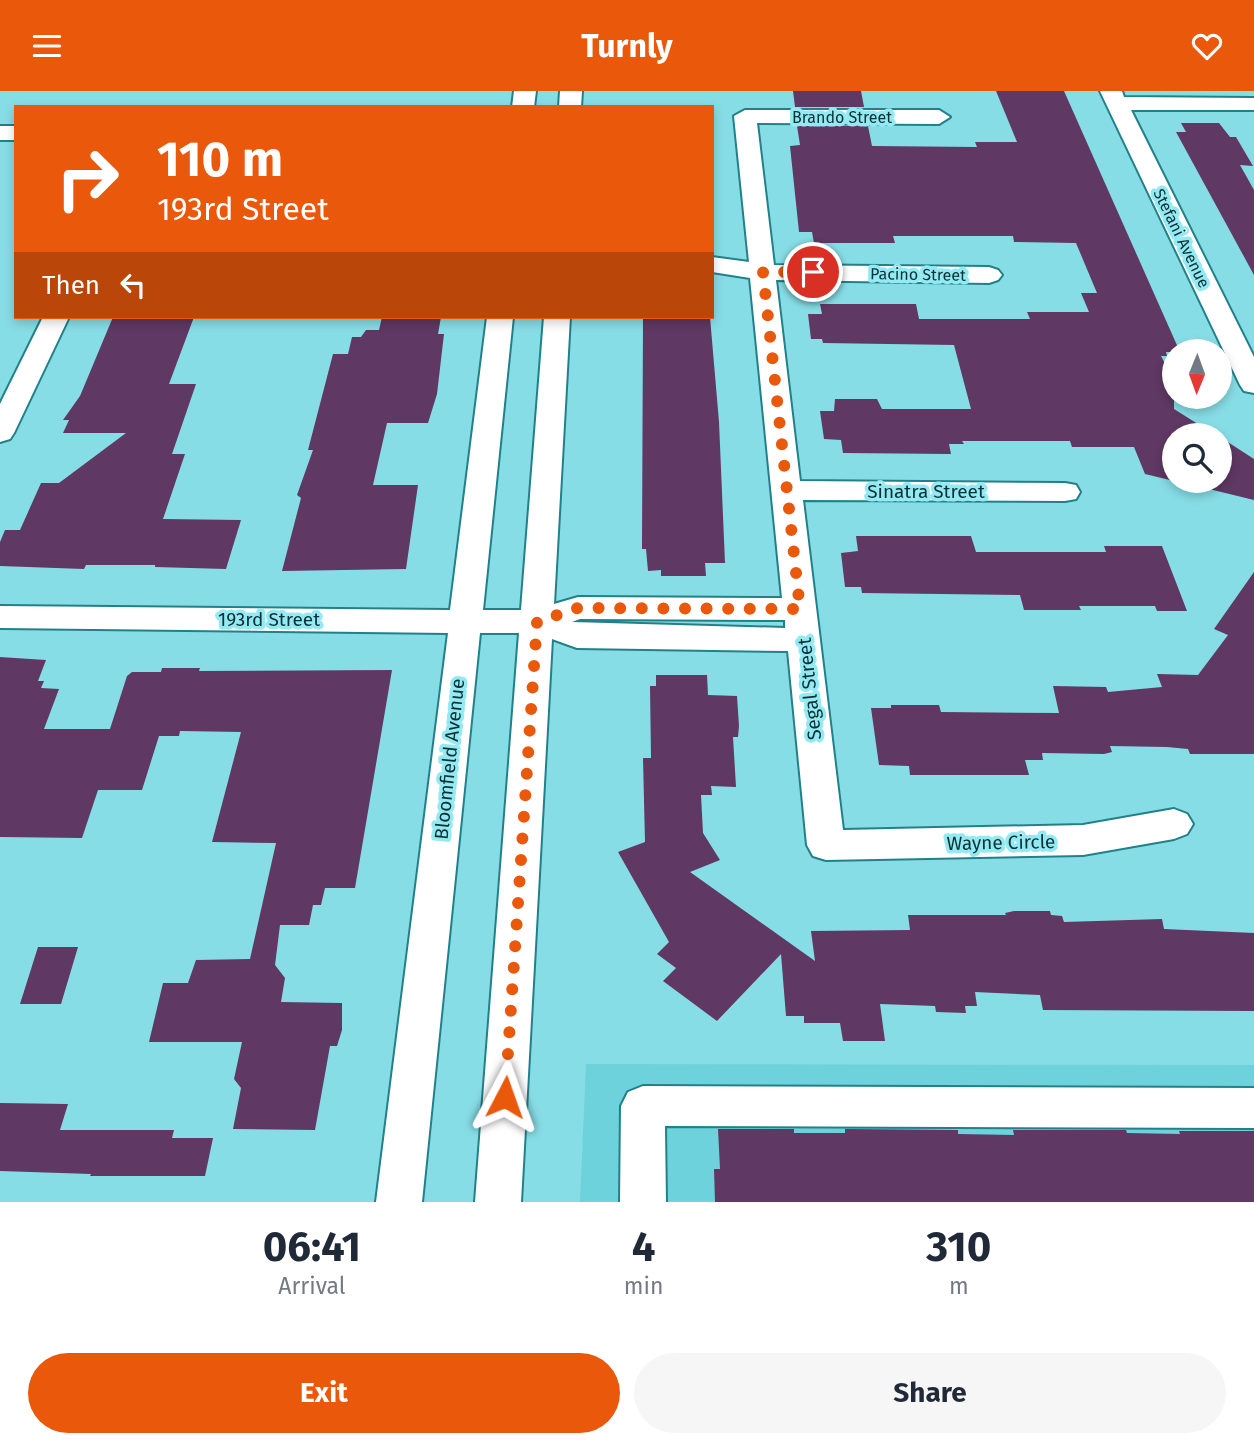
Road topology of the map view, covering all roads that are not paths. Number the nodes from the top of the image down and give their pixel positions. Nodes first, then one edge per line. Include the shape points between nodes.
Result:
1 (1114, 97) edge
2 (1254, 104) edge
3 (745, 116) joint
4 (939, 117) dead end
5 (714, 264) edge
6 (763, 272) junction
7 (989, 275) dead end
8 (714, 279) edge
9 (55, 319) edge
10 (500, 319) edge
11 (557, 319) edge
12 (1254, 385) edge
13 (0, 433) edge
14 (787, 490) junction
15 (1065, 492) dead end
16 (0, 617) edge
17 (464, 621) junction
18 (537, 622) junction
19 (802, 625) junction
20 (1174, 824) dead end
21 (826, 845) joint
22 (1254, 1108) edge
23 (399, 1202) edge
24 (498, 1202) edge
25 (643, 1202) edge

1 - 2 street
1 - 12 street, Stefani Avenue
3 - 4 street, Brando Street
3 - 6 street, Segal Street
5 - 6 street, Pacino Street
6 - 7 street, Pacino Street
6 - 8 street, Pacino Street
6 - 14 street, Segal Street
9 - 13 street
10 - 17 street, Bloomfield Avenue
11 - 18 street
14 - 15 street, Sinatra Street
14 - 19 street, Segal Street
16 - 17 street, 193rd Street
17 - 18 street, 193rd Street
17 - 23 street, Bloomfield Avenue
18 - 19 street, 193rd Street via 578,636
18 - 24 street
19 - 21 street, Segal Street
20 - 21 street, Wayne Circle via 1083,840
22 - 25 street via 643,1106

